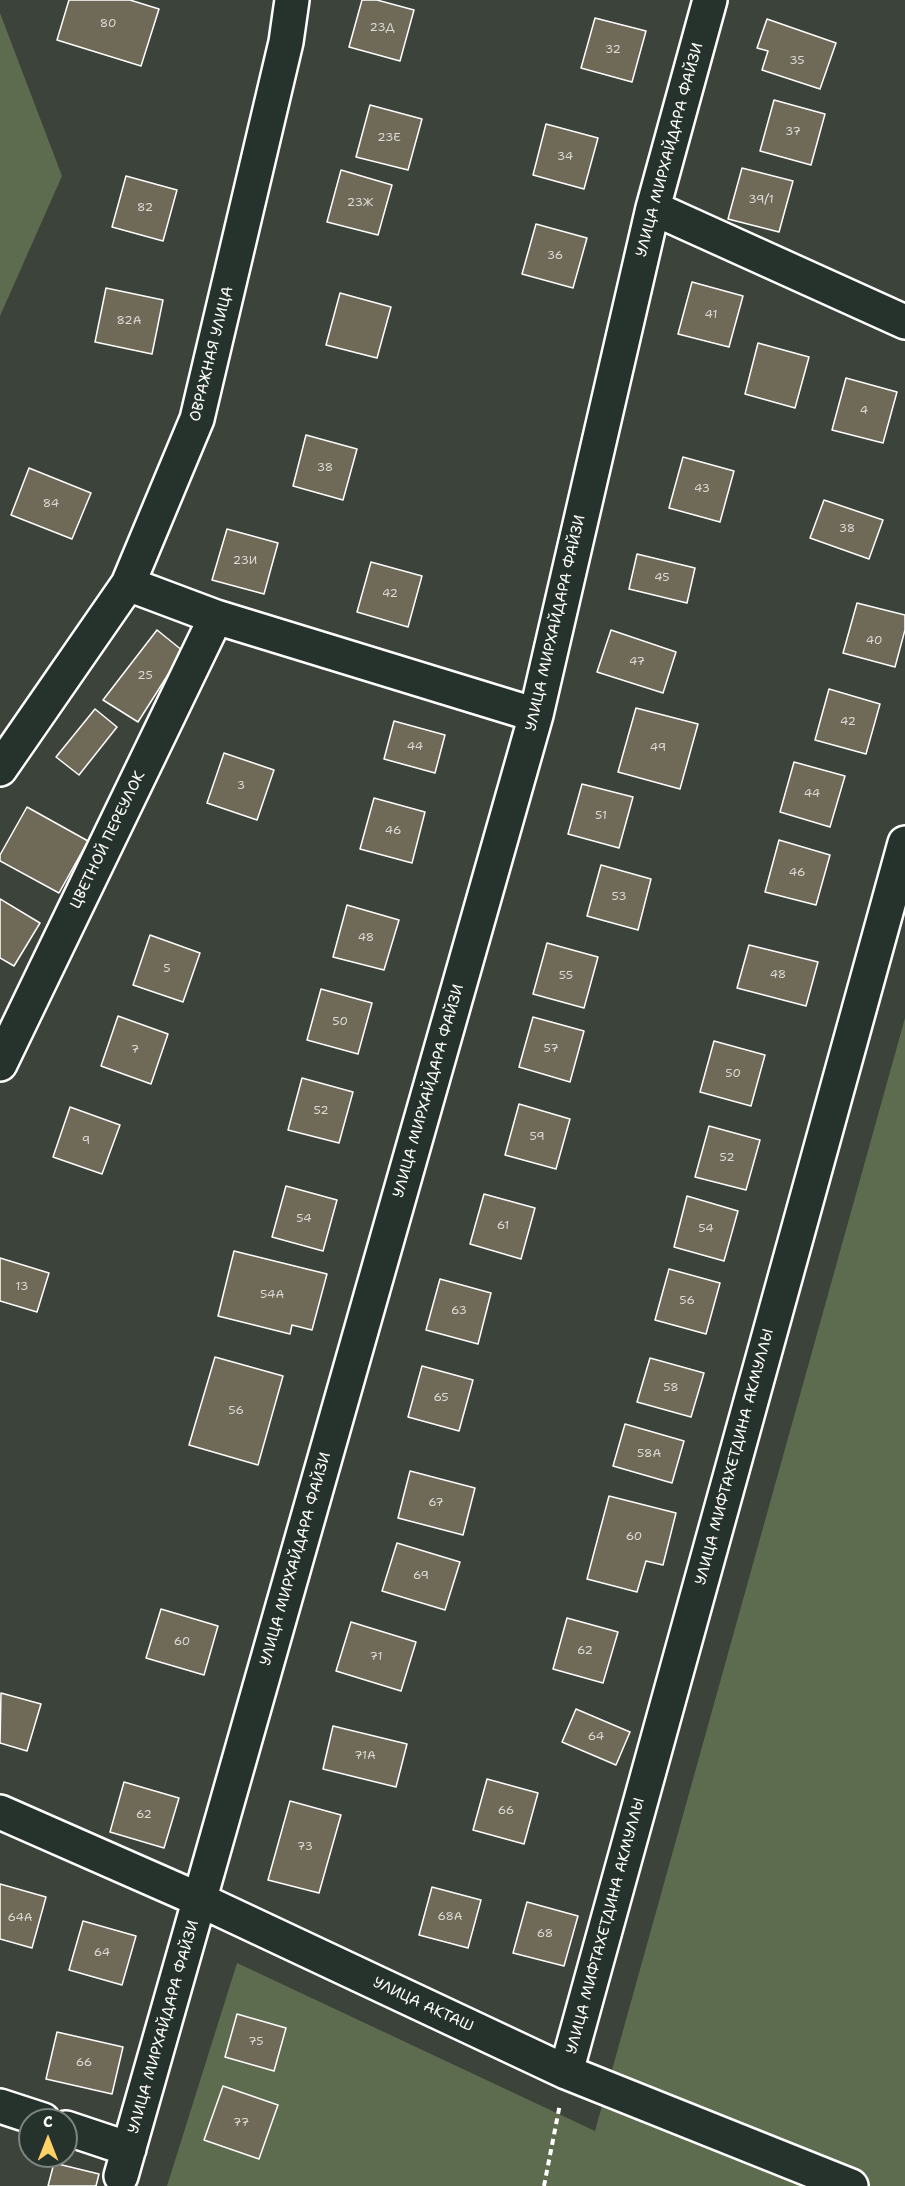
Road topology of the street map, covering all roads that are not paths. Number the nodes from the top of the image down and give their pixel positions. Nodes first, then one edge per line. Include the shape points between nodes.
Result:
1 (292, 0) edge
2 (710, 0) edge
3 (653, 208) junction
4 (905, 322) edge
5 (128, 584) junction
6 (216, 617) junction
7 (536, 715) junction
8 (0, 769) edge
9 (905, 843) edge
10 (0, 1064) edge
11 (0, 1812) edge
12 (200, 1900) junction
13 (566, 2072) junction
14 (0, 2106) edge
15 (18, 2112) edge
16 (78, 2135) edge
17 (851, 2186) edge

1 - 5 street, ОВРАЖНАЯ УЛИЦА via 286,42 197,419
2 - 3 street, УЛИЦА МИРХАЙДАРА ФАЙЗИ
3 - 4 street
3 - 7 street, УЛИЦА МИРХАЙДАРА ФАЙЗИ
5 - 6 street
5 - 8 street, ОВРАЖНАЯ УЛИЦА
6 - 7 street
6 - 10 street, ЦВЕТНОЙ ПЕРЕУЛОК
7 - 12 street, УЛИЦА МИРХАЙДАРА ФАЙЗИ
9 - 13 street, УЛИЦА МИФТАХЕТДИНА АКМУЛЛЫ
11 - 12 street, УЛИЦА АКТАШ
12 - 13 street, УЛИЦА АКТАШ
12 - 16 street, УЛИЦА МИРХАЙДАРА ФАЙЗИ via 125,2163
13 - 17 street, УЛИЦА АКТАШ
14 - 15 street

